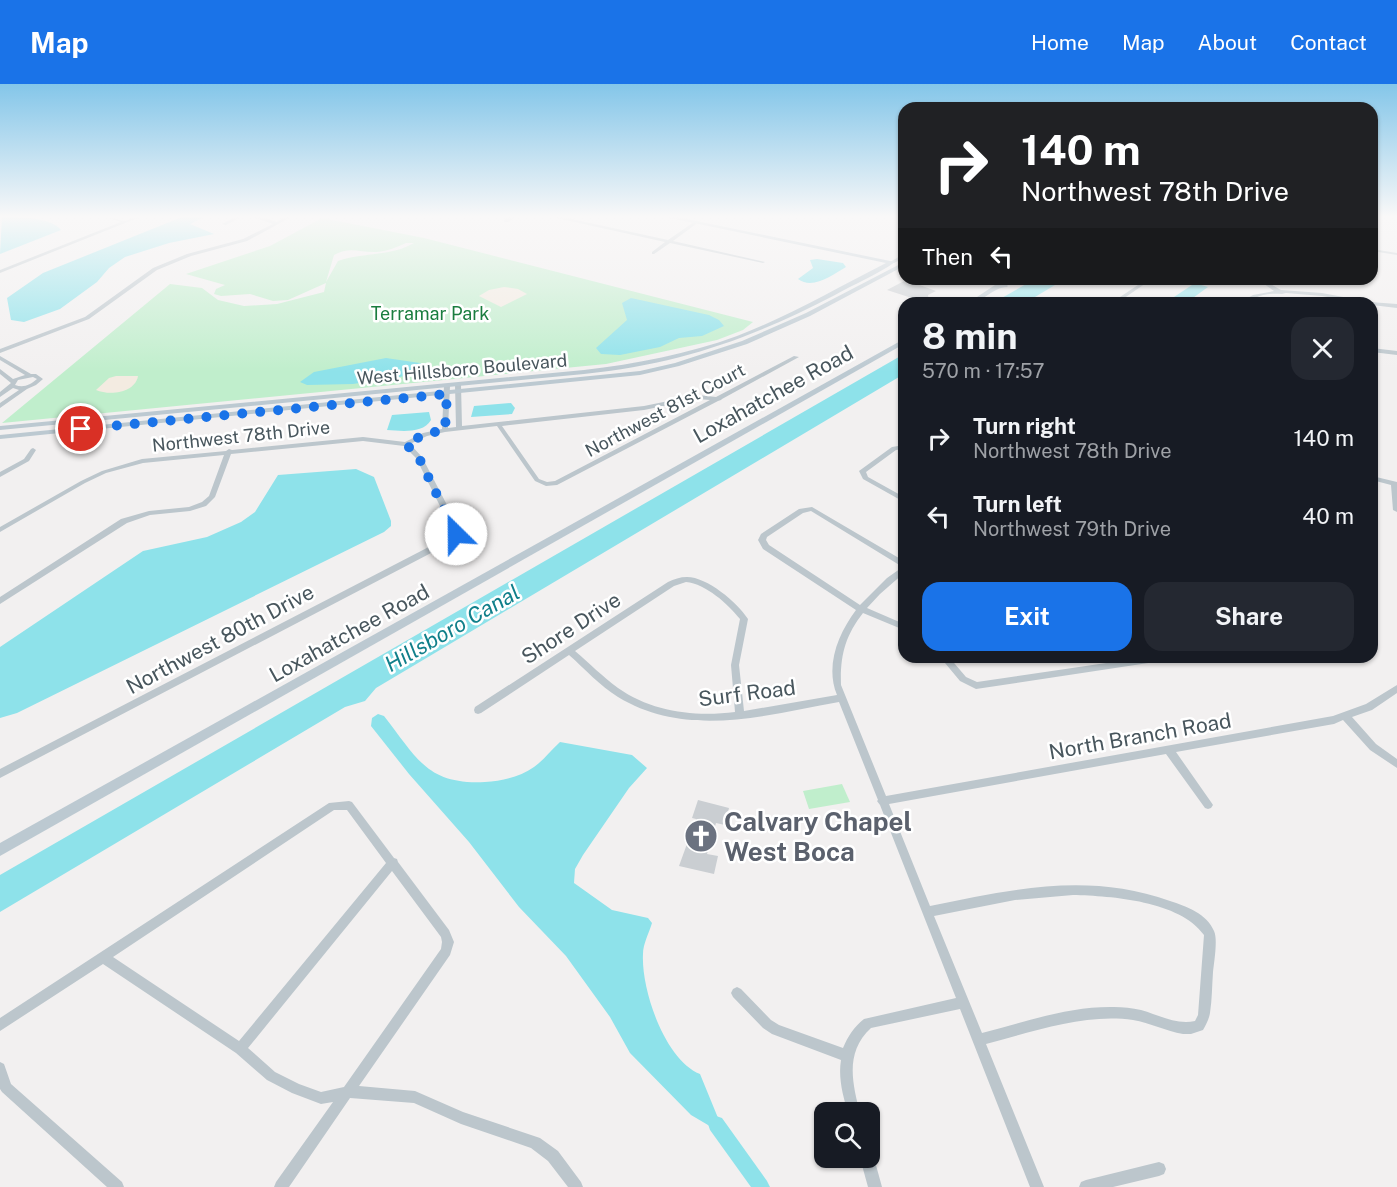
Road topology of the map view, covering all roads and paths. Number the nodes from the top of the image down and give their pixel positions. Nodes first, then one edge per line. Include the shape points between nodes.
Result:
1 (156, 268) edge
2 (879, 268) edge
3 (895, 268) edge
4 (998, 285) edge
5 (1141, 285) edge
6 (1269, 285) edge
7 (1001, 286) joint
8 (1283, 293) junction
9 (982, 297) edge
10 (1123, 297) edge
11 (1252, 297) edge
12 (1335, 297) edge
13 (1378, 304) edge
14 (1397, 306) edge
15 (898, 344) edge
16 (0, 351) edge
17 (1378, 351) edge
18 (1397, 353) edge
19 (796, 357) dead end
20 (0, 358) edge
21 (14, 366) junction
22 (1, 371) edge
23 (30, 375) junction
24 (12, 384) junction
25 (29, 387) junction
26 (458, 389) junction
27 (447, 390) junction
28 (0, 394) edge
29 (719, 399) junction
30 (672, 402) junction
31 (0, 406) edge
32 (690, 414) junction
33 (499, 425) junction
34 (0, 428) edge
35 (459, 428) junction
36 (445, 430) junction
37 (0, 437) edge
38 (406, 444) junction
39 (898, 448) edge
40 (33, 450) dead end
41 (229, 451) junction
42 (0, 475) edge
43 (1378, 480) edge
44 (1395, 484) edge
45 (898, 497) edge
46 (1397, 510) edge
47 (0, 530) edge
48 (898, 560) edge
49 (898, 575) edge
50 (0, 601) edge
51 (861, 609) junction
52 (898, 624) edge
53 (569, 650) junction
54 (949, 663) edge
55 (1128, 663) edge
56 (1397, 688) edge
57 (842, 698) junction
58 (478, 710) dead end
59 (740, 714) junction
60 (1346, 717) junction
61 (1168, 749) junction
62 (1397, 764) edge
63 (0, 774) edge
64 (882, 801) junction
65 (1208, 805) dead end
66 (0, 850) edge
67 (393, 862) junction
68 (927, 912) junction
69 (103, 957) junction
70 (737, 993) dead end
71 (963, 1002) junction
72 (0, 1025) edge
73 (978, 1040) junction
74 (240, 1049) junction
75 (848, 1056) junction
76 (0, 1068) edge
77 (348, 1092) junction
78 (851, 1102) edge
79 (870, 1168) edge
80 (1159, 1169) dead end
81 (117, 1187) edge
82 (281, 1187) edge
83 (576, 1187) edge
84 (875, 1187) edge
85 (1037, 1187) edge
86 (1086, 1187) edge

1 - 16 street via 87,318
2 - 26 street, West Hillsboro Boulevard via 762,327 694,352 618,368
3 - 26 street, West Hillsboro Boulevard via 768,334 704,358 616,377
4 - 7 street
5 - 10 street
6 - 8 street
7 - 9 street
8 - 11 street
8 - 12 street
13 - 14 street
15 - 66 street, Loxahatchee Road
17 - 18 street
19 - 29 street, Northwest 81st Court
20 - 21 street
21 - 22 street
21 - 23 street
22 - 24 street
23 - 24 street
23 - 25 street via 40,379
24 - 25 street
24 - 28 street
25 - 31 street
26 - 27 street, West Hillsboro Boulevard
26 - 35 street
27 - 34 street, West Hillsboro Boulevard
27 - 36 street
27 - 37 street, West Hillsboro Boulevard
29 - 30 street via 698,397
29 - 32 street, Northwest 81st Court
30 - 32 street via 688,408
30 - 33 street
32 - 33 street, Northwest 81st Court via 557,483 546,484 537,480
33 - 35 street, Northwest 78th Drive
35 - 36 street, Northwest 78th Drive
36 - 38 street, Northwest 78th Drive
38 - 41 street, Northwest 78th Drive via 363,439
38 - 63 street, Northwest 80th Drive via 419,458 456,534
39 - 45 street via 862,471 865,478
40 - 42 street via 27,460
41 - 47 street, Northwest 78th Drive via 123,465 83,482
41 - 50 street via 212,497 204,504 124,521
43 - 44 street
44 - 46 street
48 - 51 street via 812,509 801,511 764,536 762,544
49 - 51 street
51 - 52 street
51 - 57 street via 837,652 835,671
53 - 58 street, Shore Drive
53 - 59 street, Surf Road via 615,690 643,706 686,717
53 - 59 street, Shore Drive via 671,584 685,580 701,583 737,609 744,619 735,665
54 - 55 street via 963,679 976,686
56 - 60 street, North Branch Road
57 - 59 street, Surf Road
57 - 64 street
60 - 61 street, North Branch Road
60 - 62 street via 1373,747
61 - 64 street, North Branch Road
61 - 65 street
64 - 68 street
67 - 69 street via 354,809 341,804 332,806
67 - 74 street
67 - 77 street via 448,942 446,951
68 - 71 street
68 - 73 street via 1031,891 1101,890 1154,900 1187,912 1209,934 1204,1015 1199,1026 1180,1028 1145,1016 1112,1012
69 - 72 street
69 - 74 street
70 - 75 street via 776,1030
71 - 73 street
71 - 75 street via 868,1023 854,1037
73 - 85 street
74 - 77 street via 271,1076 296,1089 321,1098
75 - 78 street via 845,1077
76 - 81 street via 6,1088
77 - 82 street
77 - 83 street via 415,1097 461,1118 534,1143 554,1156
79 - 84 street
80 - 86 street

